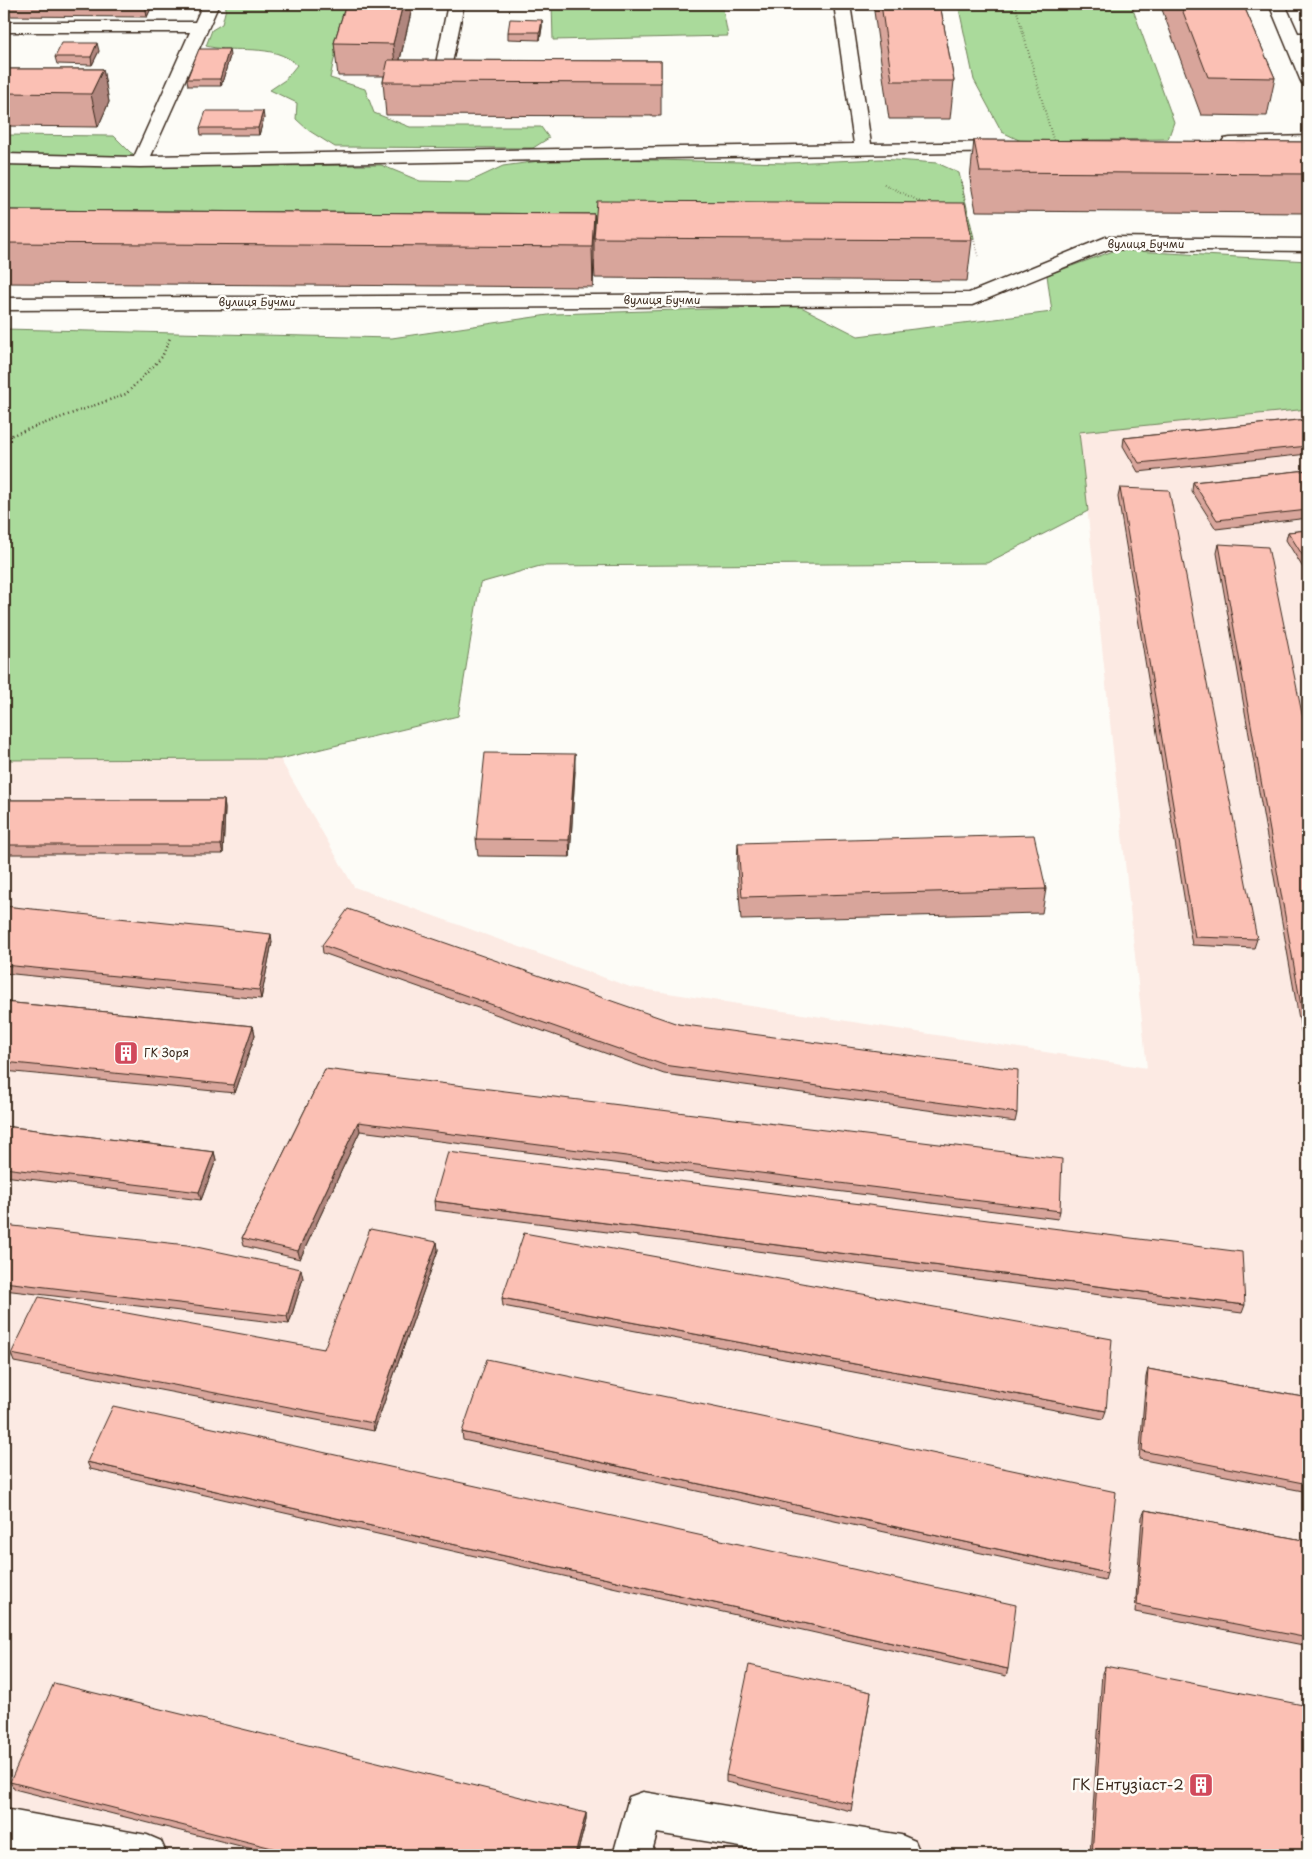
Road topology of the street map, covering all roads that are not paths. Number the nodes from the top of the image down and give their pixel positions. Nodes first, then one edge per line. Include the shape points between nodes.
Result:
1 (211, 4) edge
2 (456, 4) edge
3 (842, 4) edge
4 (1278, 4) edge
5 (4, 27) edge
6 (201, 27) junction
7 (1300, 38) edge
8 (442, 73) edge
9 (1308, 79) edge
10 (1308, 141) edge
11 (1211, 143) edge
12 (1054, 146) edge
13 (863, 149) junction
14 (4, 159) edge
15 (140, 162) junction
16 (1308, 246) edge
17 (4, 304) edge
18 (4, 1828) edge
19 (147, 1855) edge
20 (632, 1855) edge
21 (901, 1855) edge

1 - 6 street
2 - 8 street
3 - 13 street
4 - 7 street
5 - 6 street
6 - 15 street
7 - 9 street
10 - 11 street
12 - 13 street
13 - 15 street
14 - 15 street
16 - 17 street, вулиця Бучми via 1106,243 972,298
18 - 19 street
20 - 21 street via 643,1811

